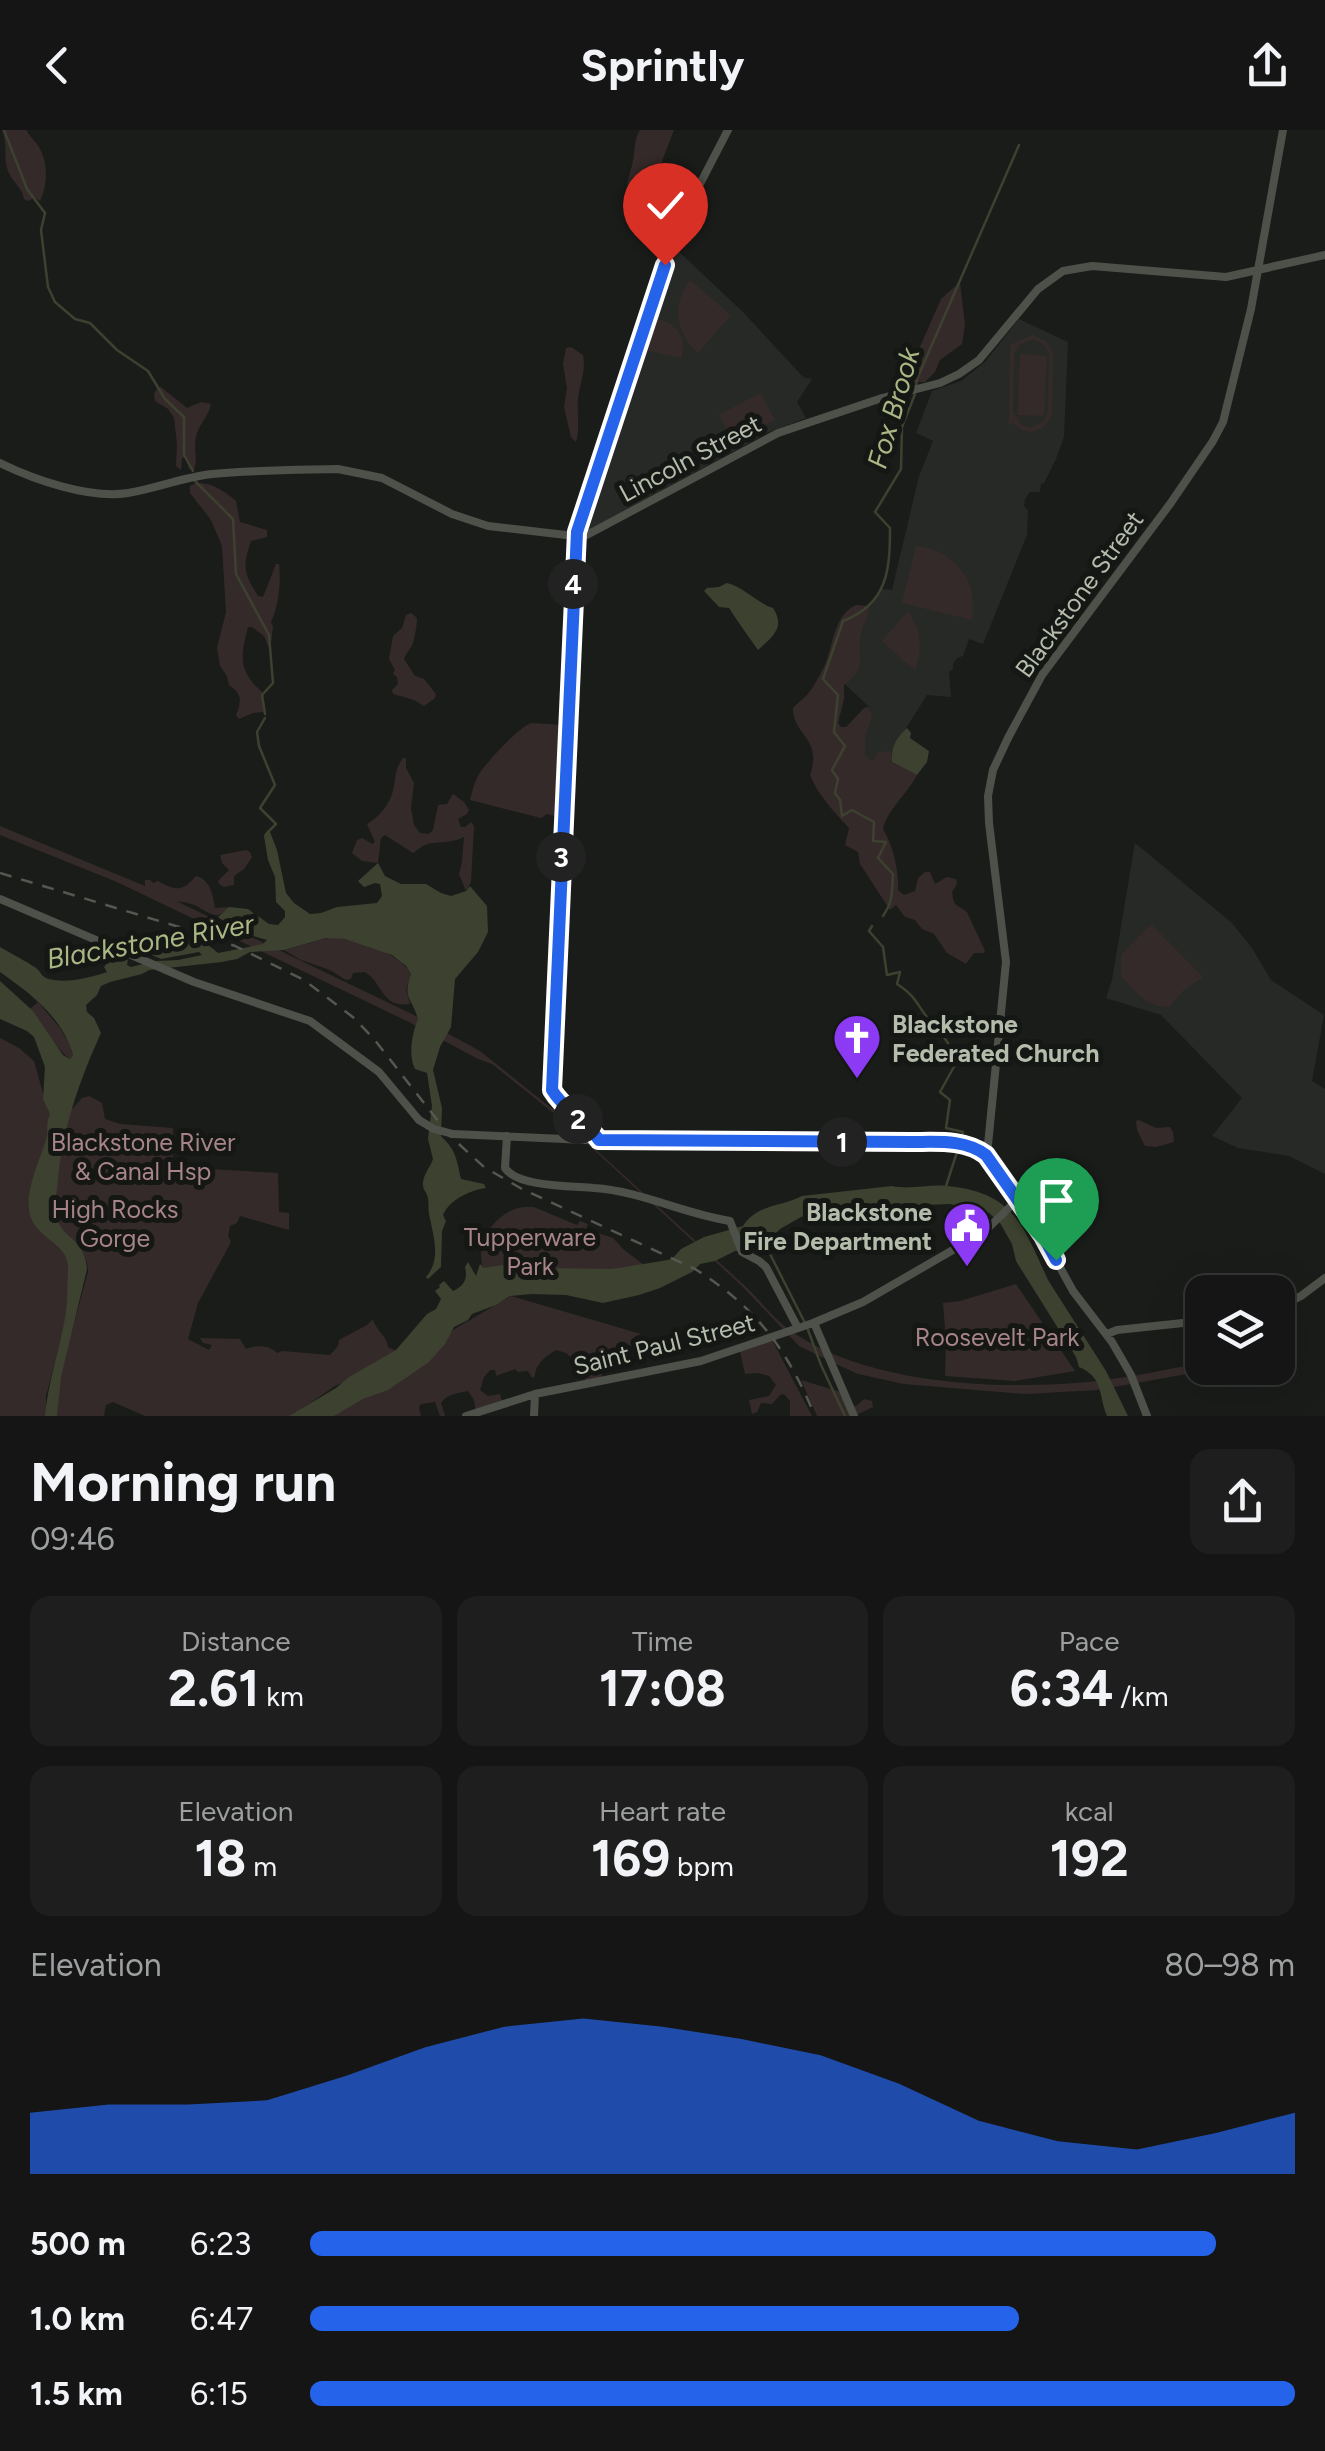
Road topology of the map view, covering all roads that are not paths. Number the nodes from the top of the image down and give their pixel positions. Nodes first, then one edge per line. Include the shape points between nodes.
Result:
1 (728, 130) edge
2 (1284, 130) edge
3 (1325, 255) edge
4 (1258, 270) junction
5 (0, 463) edge
6 (576, 538) junction
7 (0, 899) edge
8 (507, 1136) junction
9 (599, 1140) junction
10 (986, 1155) junction
11 (1014, 1203) junction
12 (1325, 1278) edge
13 (1295, 1299) edge
14 (814, 1323) junction
15 (1185, 1323) edge
16 (798, 1328) junction
17 (1107, 1334) junction
18 (535, 1394) junction
19 (466, 1416) edge
20 (534, 1416) edge
21 (854, 1416) edge
22 (1147, 1416) edge

1 - 6 main road via 674,240
2 - 4 main road, Blackstone Street
3 - 4 main road
4 - 6 main road, Lincoln Street via 1214,277 1094,266 1058,273 974,365 953,378 778,433
4 - 10 main road, Blackstone Street via 1228,407 1213,441 1049,665 993,770 988,809 1006,962
5 - 6 main road via 106,494 212,474 355,471 475,522
6 - 9 main road via 550,1084
7 - 8 main road, bridge via 165,970 316,1024 379,1072 434,1129
8 - 9 main road
8 - 16 main road via 505,1168 518,1179 620,1191 730,1221 742,1252 766,1268
9 - 10 main road via 952,1143
10 - 11 main road
11 - 14 main road, Saint Paul Street via 992,1226 889,1288
11 - 17 main road
12 - 13 main road
14 - 16 main road, Saint Paul Street
14 - 21 main road
15 - 17 main road
16 - 18 main road, Saint Paul Street via 701,1361
17 - 22 main road
18 - 19 main road, Saint Paul Street
18 - 20 main road

